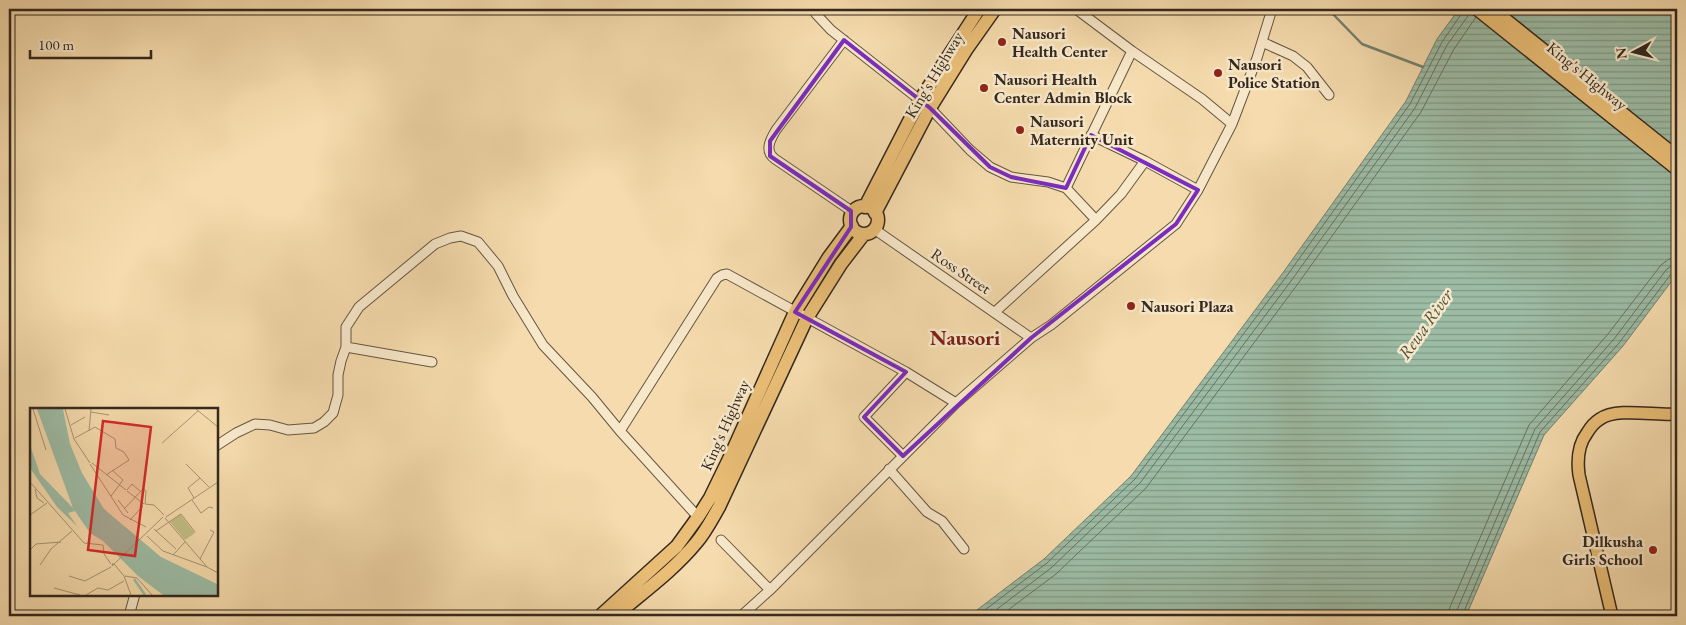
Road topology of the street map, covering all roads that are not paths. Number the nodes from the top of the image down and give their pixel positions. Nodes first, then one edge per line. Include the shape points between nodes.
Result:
1 (979, 9) edge
2 (995, 9) edge
3 (1076, 9) edge
4 (1272, 9) edge
5 (1477, 9) edge
6 (1492, 9) edge
7 (815, 12) edge
8 (844, 40) junction
9 (1262, 42) junction
10 (1132, 50) junction
11 (1329, 95) dead end
12 (920, 100) junction
13 (930, 108) junction
14 (1232, 124) junction
15 (1091, 135) junction
16 (1677, 157) edge
17 (1145, 161) junction
18 (1677, 169) edge
19 (1066, 188) junction
20 (1198, 190) junction
21 (870, 210) junction
22 (853, 212) junction
23 (1096, 220) junction
24 (852, 226) junction
25 (869, 232) junction
26 (795, 312) junction
27 (995, 312) junction
28 (806, 318) junction
29 (1032, 338) junction
30 (346, 347) junction
31 (432, 362) dead end
32 (906, 372) junction
33 (956, 403) junction
34 (1677, 414) edge
35 (620, 431) junction
36 (218, 445) edge
37 (903, 456) junction
38 (889, 470) junction
39 (698, 518) junction
40 (721, 540) dead end
41 (964, 549) dead end
42 (770, 590) junction
43 (135, 595) edge
44 (129, 616) edge
45 (600, 616) edge
46 (615, 616) edge
47 (741, 616) edge
48 (1612, 616) edge

1 - 12 highway, King's Highway
2 - 13 highway, King's Highway
3 - 10 street
4 - 9 street
5 - 18 highway, King's Highway
6 - 16 highway, King's Highway
7 - 8 street
8 - 12 street
8 - 22 street via 776,130 769,151 775,160
9 - 11 street via 1293,56 1307,67
9 - 14 street
10 - 14 street
10 - 15 street
12 - 13 street
12 - 21 highway, King's Highway
13 - 19 street via 990,167 1011,177
13 - 21 highway, King's Highway
14 - 20 street
15 - 17 street
15 - 19 street
17 - 20 street
17 - 23 street via 1121,194
19 - 23 street
20 - 29 street via 1176,224
21 - 22 highway via 857,208
21 - 25 highway via 878,220
22 - 24 highway
23 - 27 street
24 - 25 highway via 858,233
24 - 26 highway, King's Highway
25 - 27 street, Ross Street
25 - 28 highway, King's Highway via 837,270
26 - 28 street
26 - 35 street via 727,274 717,278
26 - 39 highway, King's Highway via 729,459
27 - 29 street, Ross Street
28 - 32 street
28 - 46 highway, King's Highway via 708,527 686,555
29 - 33 street
30 - 31 street
30 - 35 street via 346,327 359,307 435,244 461,236 470,238 478,242 498,266 543,345
30 - 36 street via 340,360 338,395 333,413 324,422 314,428 288,430 270,424 255,424
32 - 33 street
32 - 37 street via 864,417
33 - 37 street
34 - 48 main road via 1608,415 1597,421 1581,445 1579,474
35 - 39 street
37 - 38 street
38 - 41 street via 927,512 942,521
38 - 42 street
39 - 45 highway, King's Highway via 677,546
40 - 42 street
42 - 47 street
43 - 44 street

